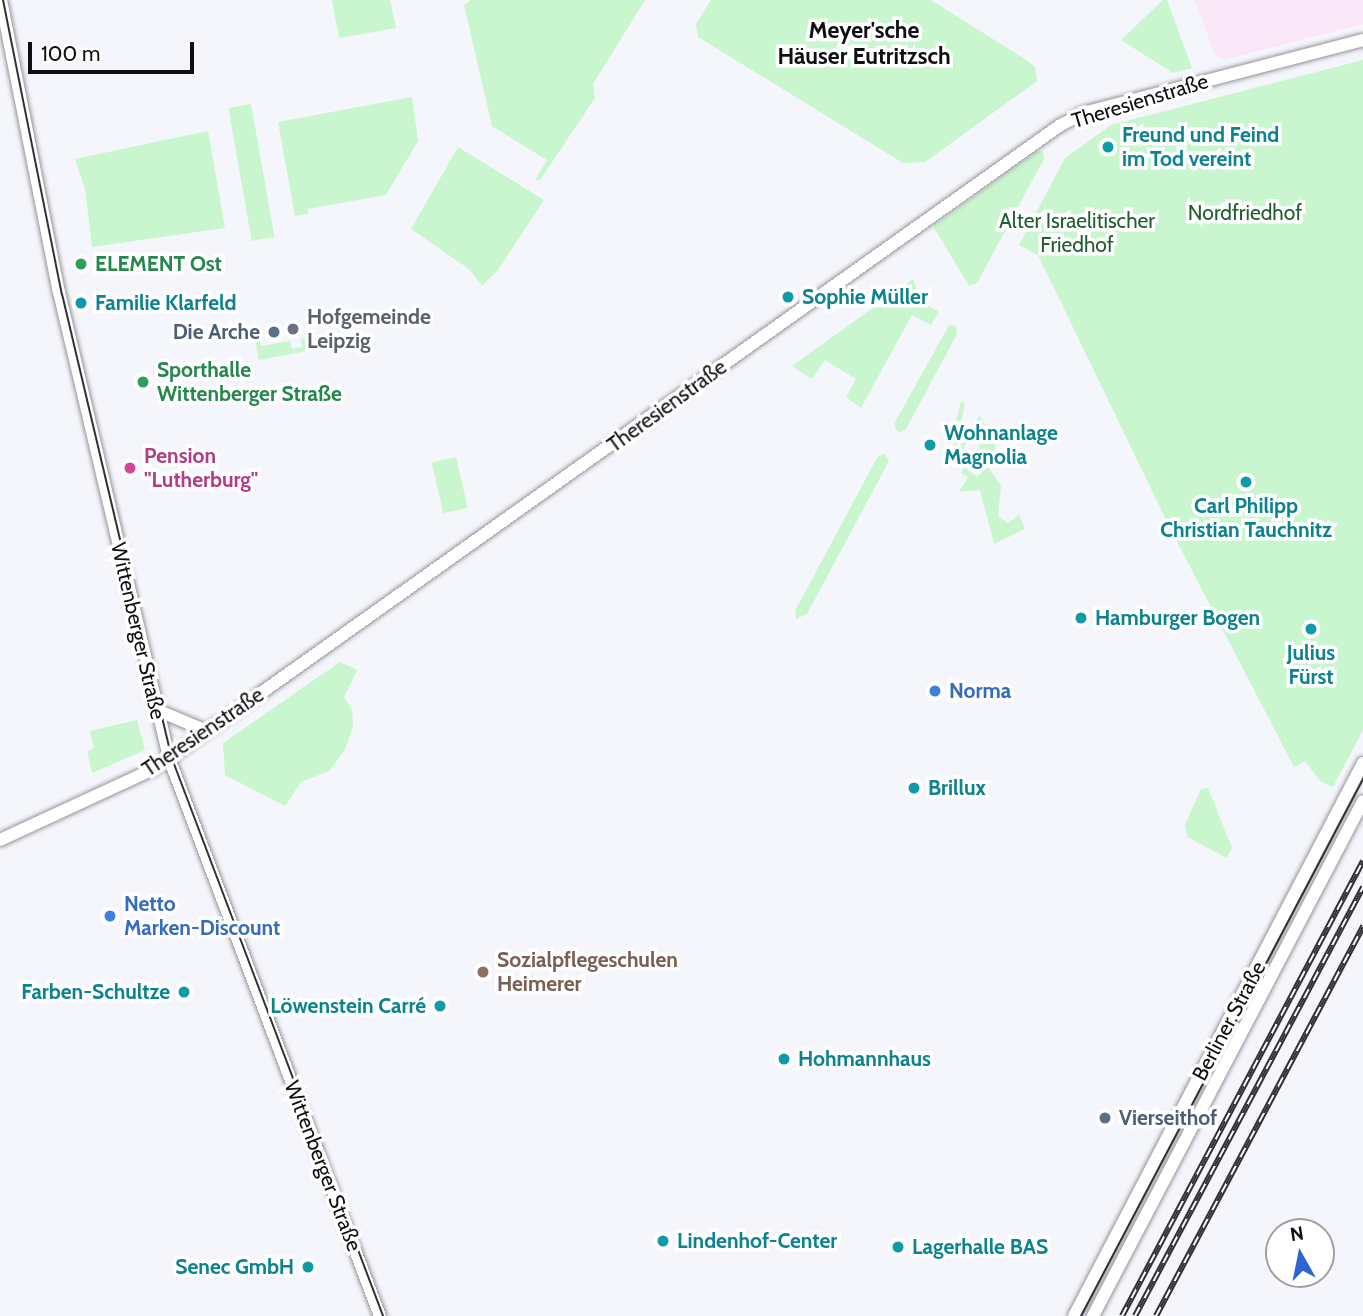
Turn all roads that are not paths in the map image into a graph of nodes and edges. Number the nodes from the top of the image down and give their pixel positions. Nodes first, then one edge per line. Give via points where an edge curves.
1 (1, 1) edge
2 (1363, 40) edge
3 (156, 710) junction
4 (207, 731) junction
5 (169, 758) junction
6 (1363, 763) edge
7 (1363, 801) edge
8 (0, 840) edge
9 (380, 1316) edge
10 (1074, 1316) edge
11 (1093, 1316) edge

1 - 3 main road, Wittenberger Straße via 60,292
2 - 4 main road, Theresienstraße via 1083,113 1059,126
3 - 4 main road
3 - 5 main road, Wittenberger Straße
4 - 5 main road, Theresienstraße
5 - 8 main road, Theresienstraße
5 - 9 main road, Wittenberger Straße
6 - 10 main road, Berliner Straße
7 - 11 main road, Berliner Straße

